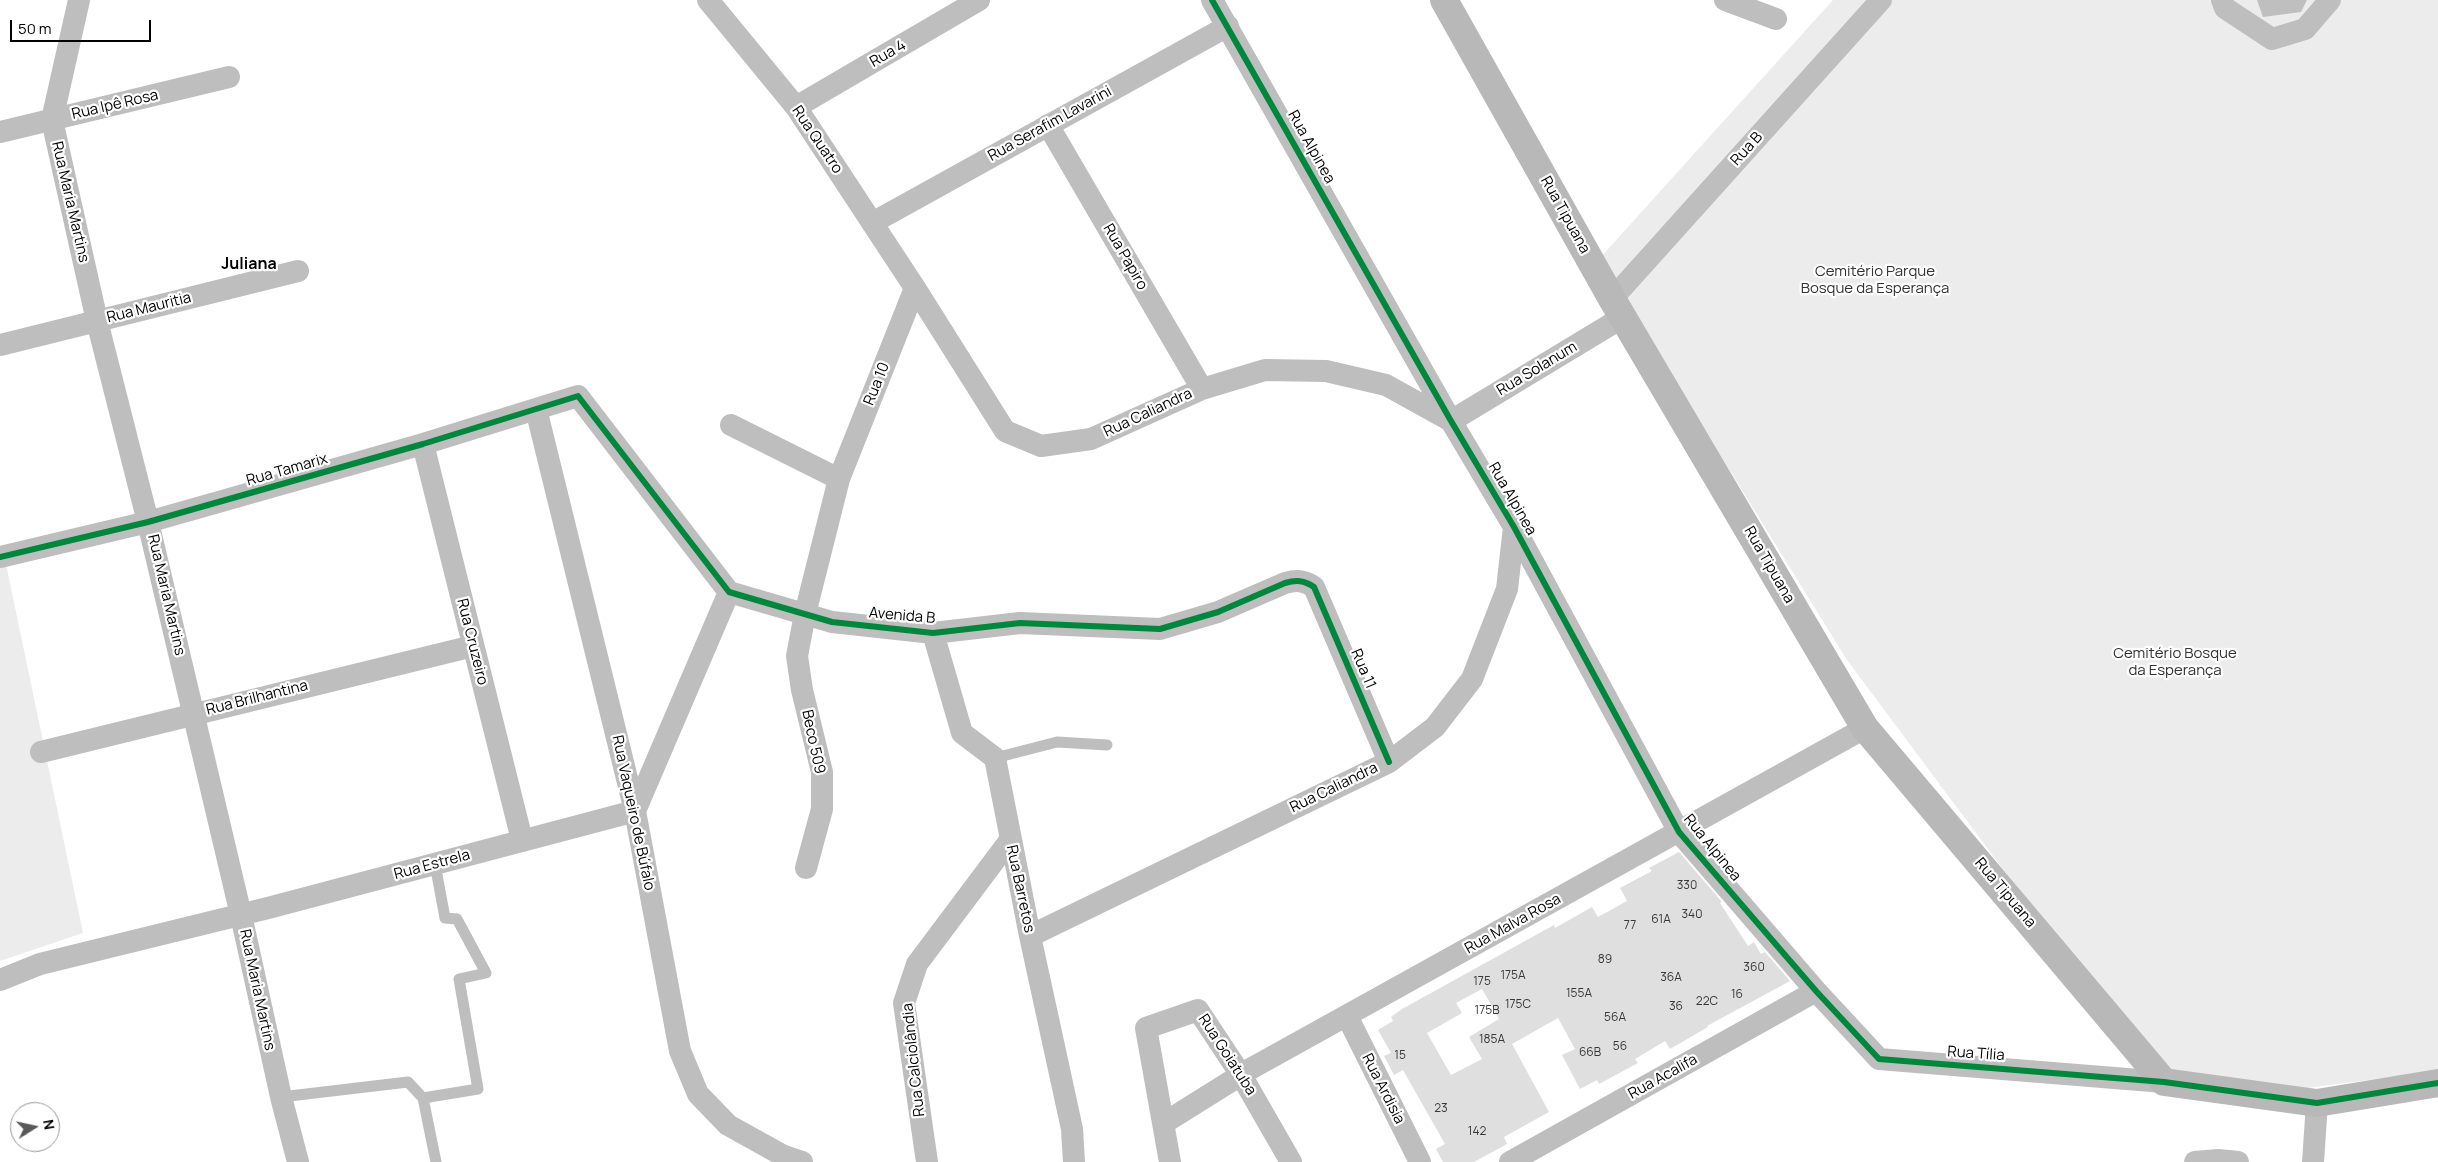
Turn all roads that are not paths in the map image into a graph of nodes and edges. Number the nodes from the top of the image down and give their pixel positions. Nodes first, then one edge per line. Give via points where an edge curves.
1 (79, 0) edge
2 (708, 0) edge
3 (979, 0) edge
4 (1212, 0) edge
5 (1444, 0) edge
6 (1725, 0) edge
7 (1881, 0) edge
8 (2222, 0) edge
9 (2330, 0) edge
10 (1776, 19) dead end
11 (1228, 26) junction
12 (229, 77) dead end
13 (796, 107) junction
14 (52, 120) junction
15 (1048, 125) junction
16 (0, 132) edge
17 (872, 222) junction
18 (298, 271) dead end
19 (915, 288) junction
20 (1618, 308) junction
21 (97, 321) junction
22 (0, 346) edge
23 (1202, 389) junction
24 (536, 409) junction
25 (1451, 421) junction
26 (731, 425) dead end
27 (423, 444) junction
28 (839, 480) junction
29 (148, 522) junction
30 (1514, 527) junction
31 (0, 557) edge
32 (1314, 587) joint
33 (729, 592) junction
34 (805, 614) junction
35 (933, 633) junction
36 (472, 646) junction
37 (194, 714) junction
38 (1865, 728) junction
39 (1107, 745) dead end
40 (41, 752) dead end
41 (995, 758) junction
42 (1389, 762) junction
43 (635, 811) junction
44 (1679, 832) junction
45 (522, 840) junction
46 (1010, 840) junction
47 (435, 864) junction
48 (806, 868) dead end
49 (241, 915) junction
50 (1030, 936) junction
51 (0, 980) edge
52 (1816, 991) junction
53 (1346, 1016) junction
54 (1241, 1074) junction
55 (2164, 1082) junction
56 (2438, 1082) edge
57 (280, 1096) junction
58 (423, 1098) junction
59 (2316, 1102) junction
60 (1164, 1123) junction
61 (1548, 1153) edge
62 (790, 1160) edge
63 (298, 1162) edge
64 (436, 1162) edge
65 (927, 1162) edge
66 (1074, 1162) edge
67 (1170, 1162) edge
68 (1291, 1162) edge
69 (1420, 1162) edge
70 (1510, 1162) edge
71 (2195, 1162) edge
72 (2238, 1162) edge
73 (2313, 1162) edge

1 - 14 street, Rua Maria Martins
2 - 13 street, Rua Quatro
3 - 13 street, Rua 4
4 - 11 street, Rua Alpinea
5 - 20 street, Rua Tipuana
6 - 10 street
7 - 20 street, Rua B
8 - 9 street via 2225,8 2272,39 2305,29
11 - 15 street, Rua Serafim Lavarini
11 - 25 street, Rua Alpinea
12 - 14 street, Rua Ipê Rosa
13 - 17 street, Rua Quatro
14 - 16 street, Rua Ipê Rosa
14 - 21 street, Rua Maria Martins
15 - 17 street, Rua Serafim Lavarini
15 - 23 street, Rua Papiro
17 - 19 street, Rua Quatro
18 - 21 street, Rua Mauritia
19 - 23 street, Rua Caliandra via 1005,431 1041,446 1091,440
19 - 28 street, Rua 10
20 - 25 street, Rua Solanum
20 - 38 street, Rua Tipuana
21 - 22 street, Rua Mauritia
21 - 29 street, Rua Maria Martins
23 - 25 street, Rua Caliandra via 1266,370 1326,371 1386,385
24 - 27 street, Rua Tamarix
24 - 33 street, Rua Tamarix via 578,396
24 - 43 street, Rua Vaqueiro de Búfalo
25 - 30 street, Rua Alpinea
26 - 28 street
27 - 29 street, Rua Tamarix
27 - 36 street, Rua Cruzeiro
28 - 34 street, Rua 10
29 - 31 street, Rua Tamarix
29 - 37 street, Rua Maria Martins
30 - 42 street, Rua Caliandra via 1507,590 1472,679 1435,727
30 - 44 street, Rua Alpinea
32 - 35 street, Avenida B via 1296,580 1285,583 1218,612 1160,630 1020,623
32 - 42 street, Rua 11
33 - 34 street, Avenida B
33 - 43 street
34 - 35 street, Avenida B via 832,622
34 - 48 street, Beco 509 via 797,656 822,772 822,810
35 - 41 street via 962,733
36 - 37 street, Rua Brilhantina
36 - 45 street, Rua Cruzeiro
37 - 40 street, Rua Brilhantina
37 - 49 street, Rua Maria Martins
38 - 44 street, Rua Malva Rosa
38 - 55 street, Rua Tipuana
39 - 41 lane via 1057,742
41 - 46 street, Rua Barretos
42 - 50 street, Rua Caliandra
43 - 45 street, Rua Estrela
43 - 62 street, Rua Vaqueiro de Búfalo via 680,1051 698,1094 728,1125
44 - 52 street, Rua Alpinea
44 - 53 street, Rua Malva Rosa
45 - 47 street, Rua Estrela
46 - 50 street, Rua Barretos
46 - 65 street, Rua Calciolândia via 918,964 904,1003
47 - 49 street, Rua Estrela
47 - 58 lane via 445,918 457,919 486,973 459,979 478,1089
49 - 51 street, Rua Estrela via 40,964
49 - 57 street, Rua Maria Martins
50 - 66 street, Rua Barretos via 1072,1129
52 - 55 street, Rua Tília via 1879,1059
52 - 61 street, Rua Acalifa
53 - 54 street, Rua Malva Rosa
53 - 69 street, Rua Ardisia
54 - 60 street, Rua Malva Rosa
54 - 60 street, Rua Goiatuba via 1198,1010 1146,1028
54 - 68 street, Rua Goiatuba
55 - 59 street
56 - 59 street
57 - 58 lane via 408,1082
57 - 63 street, Rua Maria Martins
58 - 64 lane
59 - 73 street
60 - 67 street, Rua Goiatuba
61 - 70 street, Rua Acalifa
71 - 72 street

